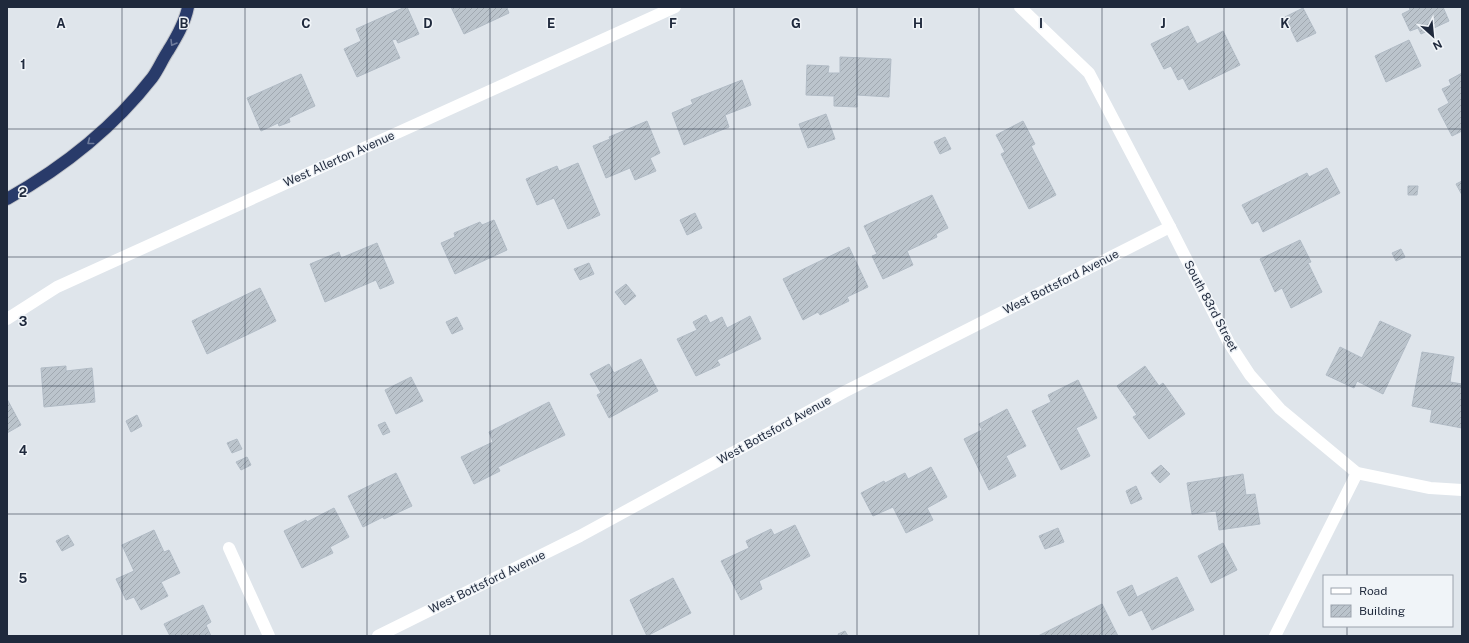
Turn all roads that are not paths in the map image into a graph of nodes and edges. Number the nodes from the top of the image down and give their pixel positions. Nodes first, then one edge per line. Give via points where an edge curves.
1 (188, 7) edge
2 (675, 7) edge
3 (1020, 7) edge
4 (7, 199) edge
5 (1170, 226) junction
6 (7, 319) edge
7 (1357, 473) junction
8 (1462, 490) edge
9 (229, 548) dead end
10 (269, 636) edge
11 (378, 636) edge
12 (1275, 636) edge

1 -> 4 highway via 177,35 152,76 125,109 95,138 61,164
2 - 6 street, West Allerton Avenue via 57,288
3 - 5 street, South 83rd Street via 1089,73
5 - 7 street, South 83rd Street via 1229,343 1250,375 1280,409
5 - 11 street, West Bottsford Avenue via 844,392 580,536
7 - 8 street via 1430,488
7 - 12 street
9 - 10 street

